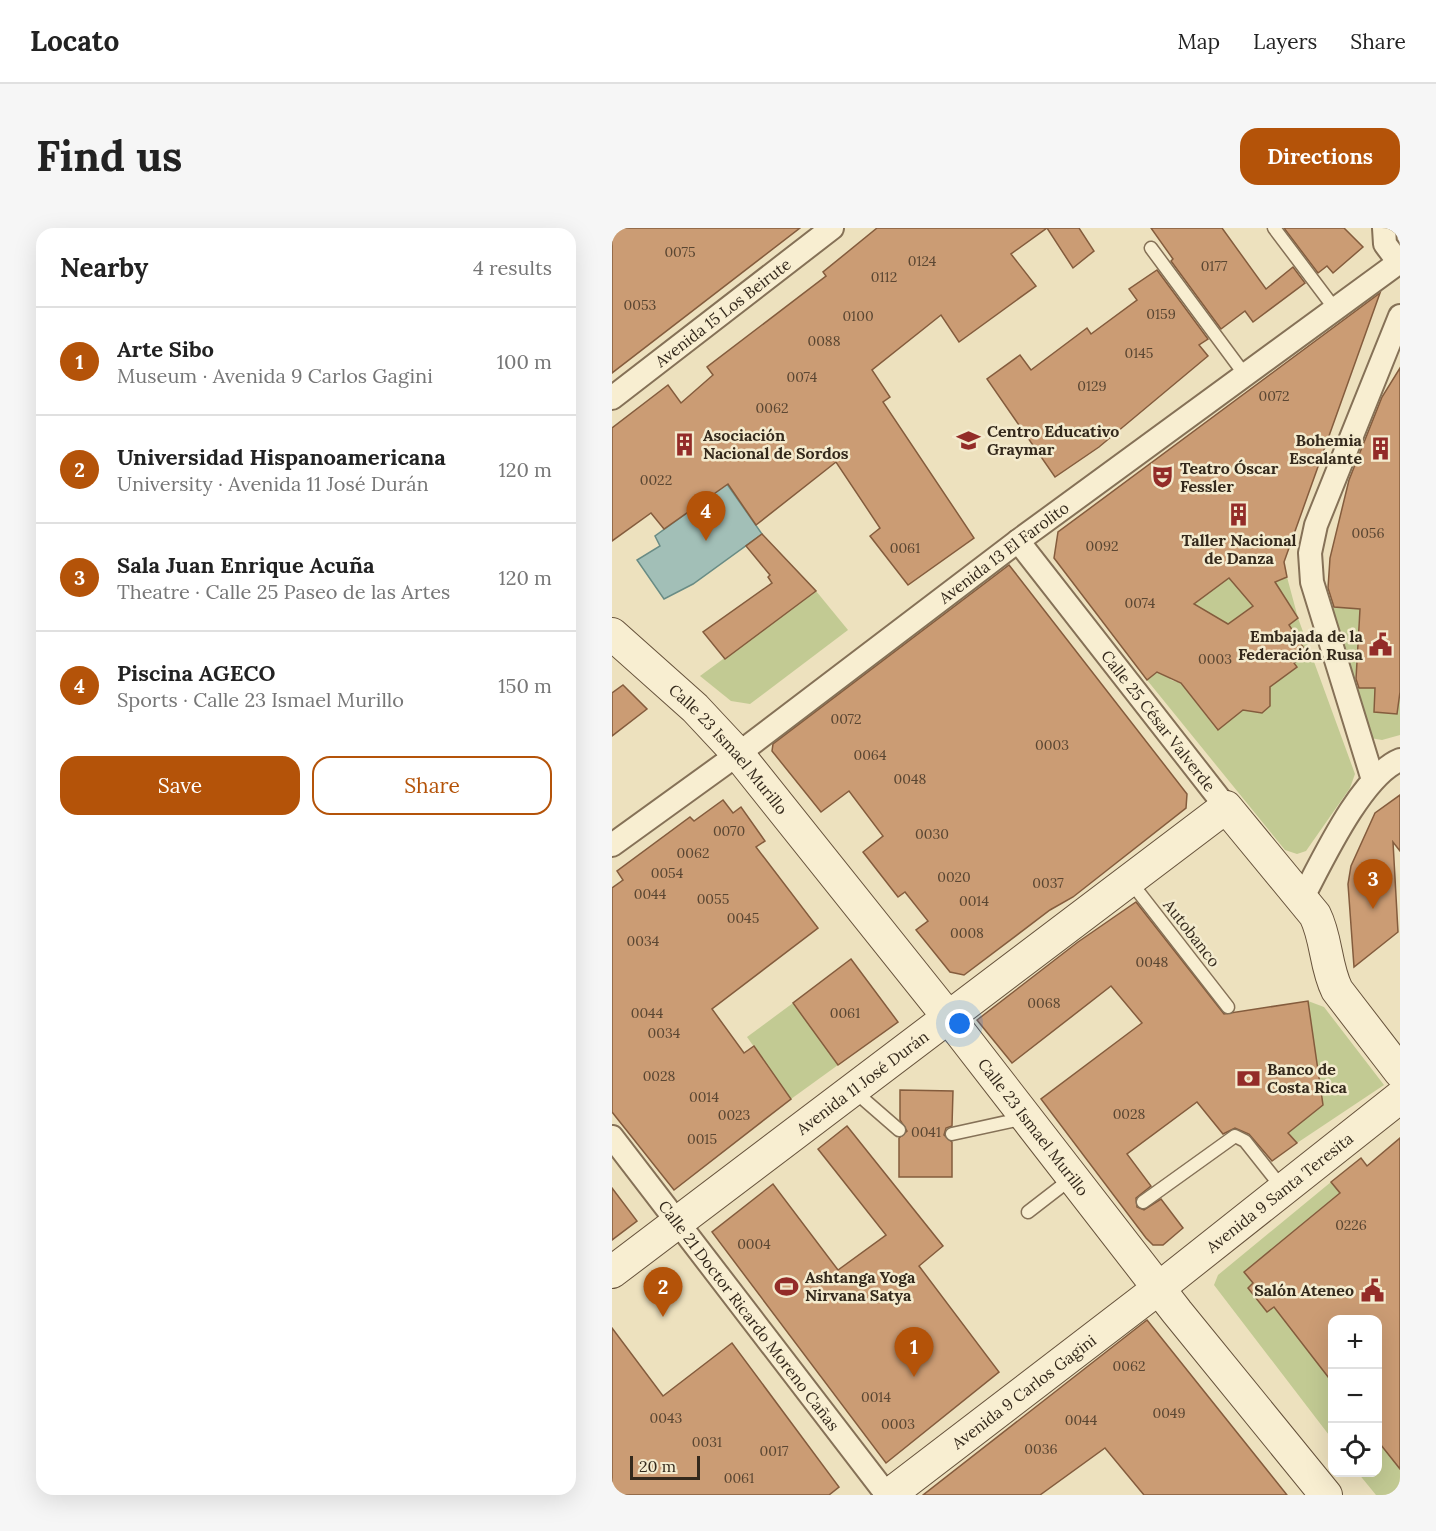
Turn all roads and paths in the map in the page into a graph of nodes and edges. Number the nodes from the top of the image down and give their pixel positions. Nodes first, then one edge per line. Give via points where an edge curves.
1 (832, 228) edge
2 (1274, 228) edge
3 (1384, 228) edge
4 (1151, 248) dead end
5 (1399, 263) edge
6 (1335, 309) junction
7 (1400, 315) edge
8 (1245, 375) junction
9 (612, 398) edge
10 (1018, 541) junction
11 (612, 634) edge
12 (738, 754) junction
13 (1400, 760) edge
14 (1373, 780) junction
15 (1226, 807) junction
16 (612, 846) edge
17 (1130, 881) junction
18 (1303, 897) junction
19 (1228, 1006) dead end
20 (949, 1018) junction
21 (1400, 1072) edge
22 (853, 1090) junction
23 (1400, 1097) edge
24 (1027, 1118) junction
25 (899, 1130) dead end
26 (952, 1134) dead end
27 (612, 1137) edge
28 (1073, 1177) junction
29 (1283, 1189) junction
30 (1143, 1202) dead end
31 (1028, 1212) dead end
32 (677, 1221) junction
33 (612, 1272) edge
34 (1158, 1287) junction
35 (888, 1495) edge
36 (1326, 1495) edge

1 - 9 street, Avenida 15 Los Beirute
2 - 6 lane
3 - 5 street via 1385,244
4 - 8 lane
5 - 6 street, Avenida 13 El Farolito
6 - 8 street, Avenida 13 El Farolito
7 - 14 street via 1316,525 1310,553 1312,582
8 - 10 street, Avenida 13 El Farolito
10 - 12 street, Avenida 13 El Farolito
10 - 15 street, Calle 25 César Valverde
11 - 12 street, Calle 23 Ismael Murillo via 695,708
12 - 16 street, Avenida 13 El Farolito
12 - 20 street, Calle 23 Ismael Murillo
13 - 14 street
14 - 18 street
15 - 17 street, Avenida 11 José Durán
15 - 18 street, Calle 25 César Valverde
17 - 19 lane, Autobanco
17 - 20 street, Avenida 11 José Durán
18 - 21 street, Calle 25 César Valverde via 1322,927 1330,977 1337,990
20 - 22 street, Avenida 11 José Durán
20 - 24 street, Calle 23 Ismael Murillo
22 - 25 lane
22 - 32 street, Avenida 11 José Durán
23 - 29 street, Avenida 9 Santa Teresita
24 - 26 lane
24 - 28 street, Calle 23 Ismael Murillo
27 - 32 street, Calle 21 Doctor Ricardo Moreno Cañas
28 - 31 lane
28 - 34 street, Calle 23 Ismael Murillo
29 - 30 lane via 1245,1141 1234,1136
29 - 34 street, Avenida 9 Santa Teresita
32 - 33 street, Avenida 11 José Durán
32 - 35 street, Calle 21 Doctor Ricardo Moreno Cañas
34 - 35 street, Avenida 9 Carlos Gagini
34 - 36 street, Calle 23 Ismael Murillo

